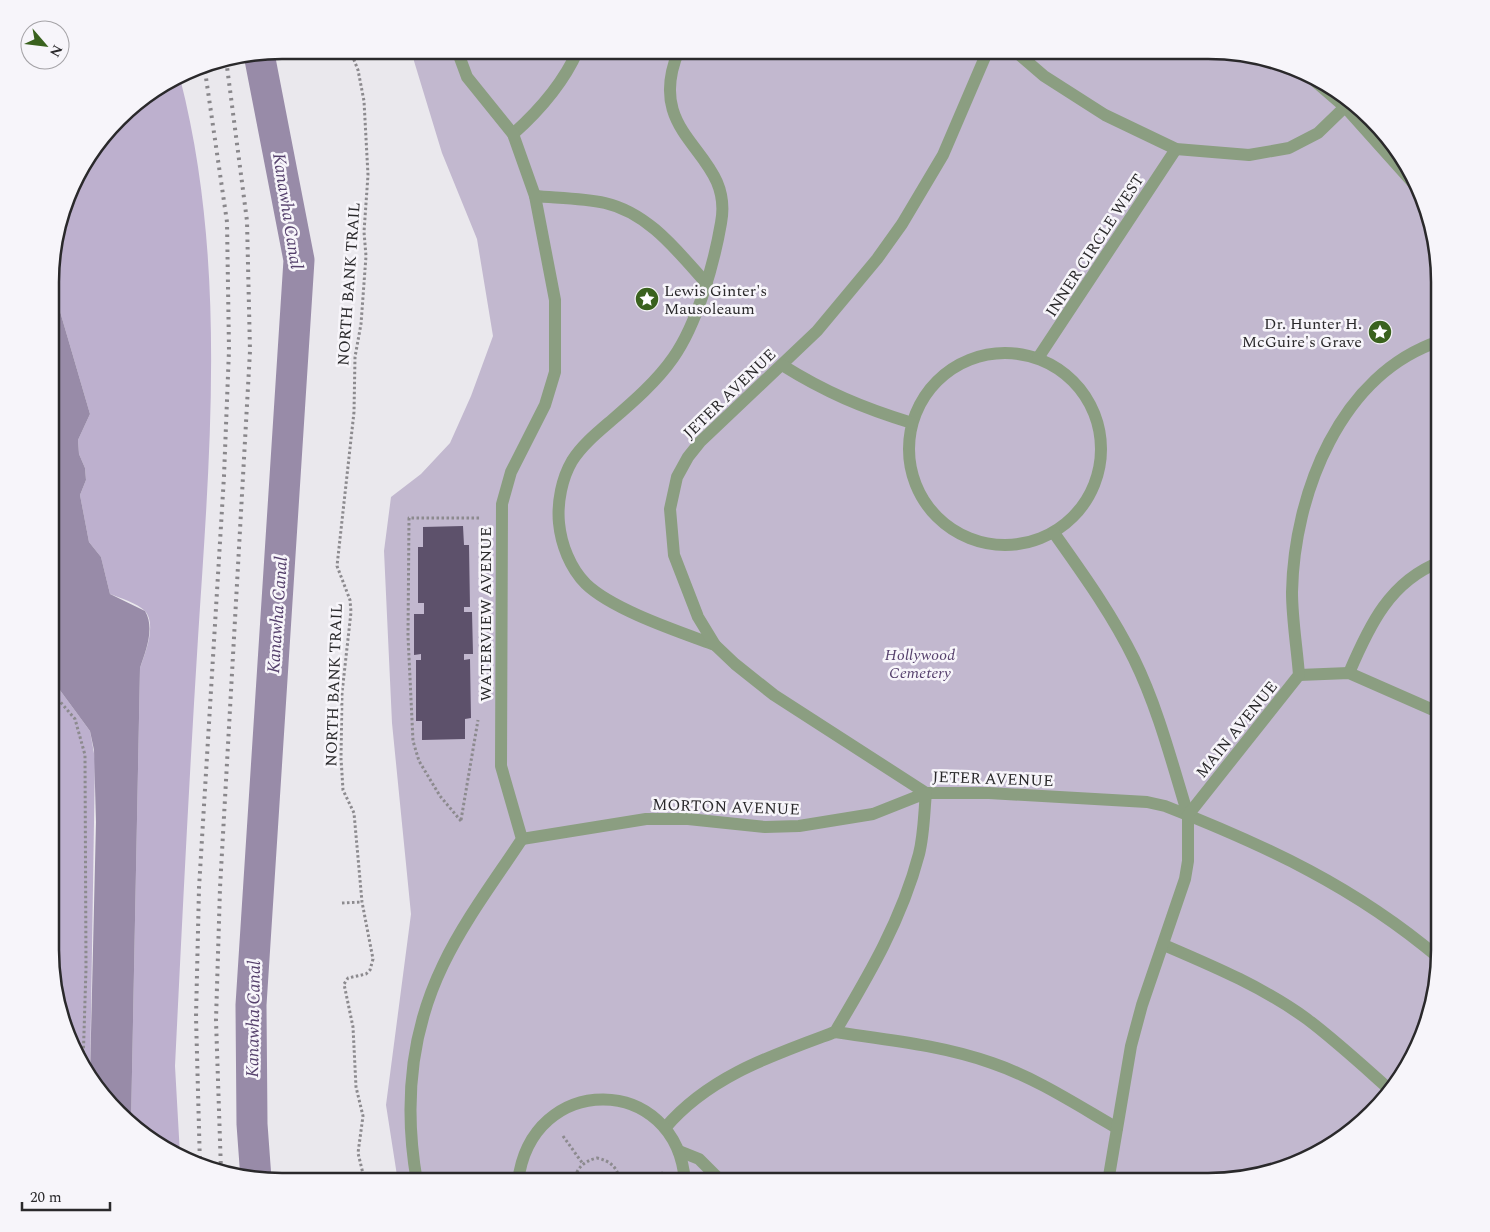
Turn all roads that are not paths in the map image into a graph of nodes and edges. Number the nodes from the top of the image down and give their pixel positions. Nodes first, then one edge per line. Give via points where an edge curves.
1 (460, 59) edge
2 (573, 59) edge
3 (676, 59) edge
4 (984, 59) edge
5 (1024, 59) edge
6 (1346, 106) edge
7 (1354, 113) edge
8 (513, 134) junction
9 (1176, 149) junction
10 (1398, 164) edge
11 (535, 196) junction
12 (707, 284) junction
13 (1431, 345) edge
14 (1038, 358) junction
15 (782, 365) junction
16 (912, 423) junction
17 (1054, 533) junction
18 (1431, 566) edge
19 (716, 645) junction
20 (1349, 672) junction
21 (1300, 675) junction
22 (1431, 709) edge
23 (926, 793) junction
24 (1188, 815) junction
25 (522, 839) junction
26 (1164, 945) junction
27 (1431, 951) edge
28 (835, 1032) junction
29 (1385, 1086) edge
30 (665, 1128) junction
31 (1117, 1128) junction
32 (679, 1151) junction
33 (416, 1173) edge
34 (519, 1173) edge
35 (684, 1173) edge
36 (713, 1173) edge
37 (1110, 1173) edge

1 - 8 lane, WATERVIEW AVENUE via 467,77
2 - 8 lane via 554,92 537,113
3 - 12 lane via 670,81 672,109 683,133 716,179 722,206
4 - 15 lane, JETER AVENUE via 948,145 902,224 839,306
5 - 9 lane via 1044,76 1105,115
6 - 9 lane via 1318,133 1289,148 1249,154
7 - 10 lane
8 - 11 lane, WATERVIEW AVENUE
9 - 14 lane, INNER CIRCLE WEST
11 - 12 lane via 605,203 626,211 665,238
11 - 25 lane, WATERVIEW AVENUE via 555,300 555,372 545,405 512,472 502,504 501,766
12 - 19 lane via 680,346 668,364 624,410 589,440 572,461 562,486 558,513 562,542 575,570 586,584 611,601
13 - 21 lane, MAIN AVENUE via 1402,358 1366,389 1337,429 1313,476 1301,523 1293,580
14 - 16 lane via 996,353 981,355 955,366 932,385
14 - 17 lane via 1063,372 1083,392 1096,418 1101,445 1098,473 1087,500
15 - 16 lane via 830,393
15 - 19 lane, JETER AVENUE via 700,442 688,457 673,487 670,509 674,555 698,617
16 - 17 lane via 908,450 912,477 924,502 942,523 965,538 992,545 1019,545
17 - 24 lane via 1095,591 1134,660 1154,706
18 - 20 lane via 1412,576 1386,602 1365,636
19 - 23 lane, JETER AVENUE via 774,695
20 - 21 lane
20 - 22 lane
21 - 24 lane, MAIN AVENUE
23 - 24 lane, JETER AVENUE via 989,793 1147,802
23 - 25 lane, MORTON AVENUE via 874,814 808,825 765,827 702,820 646,819
23 - 28 lane via 919,853 902,907 880,954
24 - 26 lane via 1186,871
24 - 27 lane, JETER AVENUE via 1271,850 1334,883 1373,907
25 - 33 lane via 454,944 421,1019 411,1072
26 - 29 lane via 1217,968 1288,1007
26 - 31 lane via 1131,1046
28 - 30 lane via 767,1057 723,1080 691,1101
28 - 31 lane via 930,1046 994,1063 1042,1085
30 - 32 lane
30 - 34 lane via 632,1104 611,1099 570,1105 538,1129 527,1145
31 - 37 lane
32 - 35 lane
32 - 36 lane via 699,1159

